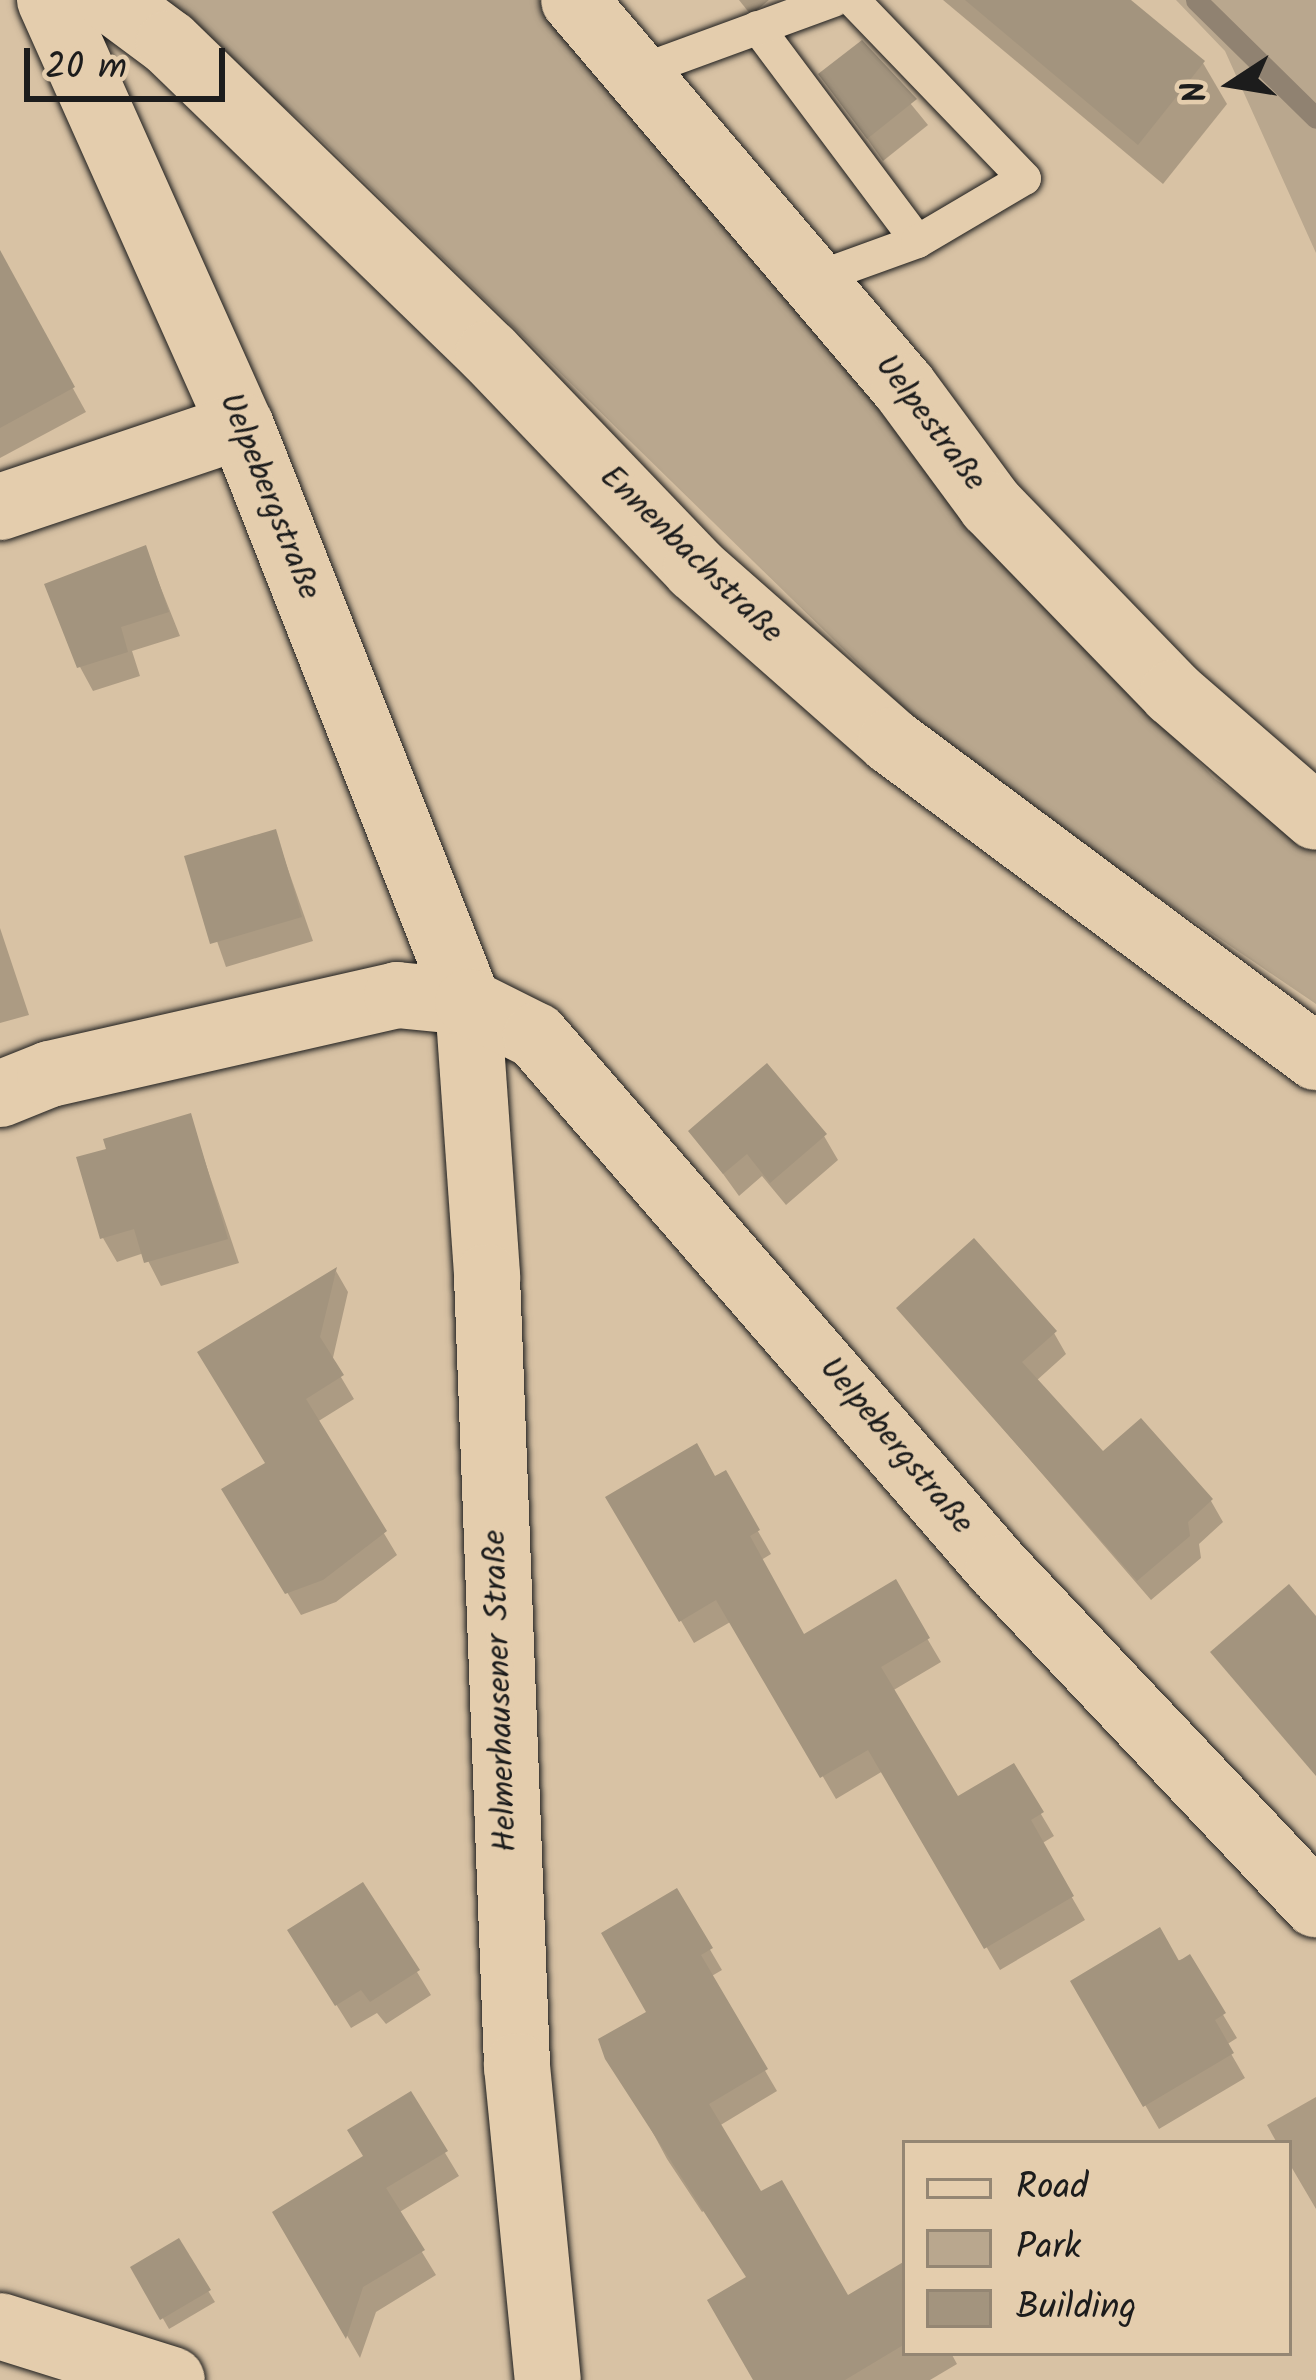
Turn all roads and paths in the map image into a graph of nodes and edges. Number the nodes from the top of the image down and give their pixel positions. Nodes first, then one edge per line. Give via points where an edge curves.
1 (50, 0) edge
2 (111, 0) edge
3 (574, 0) edge
4 (833, 0) edge
5 (853, 0) edge
6 (757, 27) junction
7 (633, 73) junction
8 (917, 241) junction
9 (812, 279) junction
10 (241, 426) junction
11 (0, 507) edge
12 (1316, 818) edge
13 (468, 1002) junction
14 (1316, 1058) edge
15 (0, 1094) edge
16 (1316, 1904) edge
17 (0, 2326) edge
18 (172, 2380) edge
19 (548, 2380) edge

1 - 10 street, Uelpebergstraße
2 - 14 street, Ennenbachstraße via 169,43 489,353 696,569 891,741
3 - 7 street, Uelpestraße
4 - 6 lane
5 - 8 lane via 1024,178
6 - 7 lane
6 - 8 lane
7 - 9 street, Uelpestraße
8 - 9 lane
9 - 12 street, Uelpestraße via 991,505 1173,693
10 - 11 street
10 - 13 street, Uelpebergstraße
13 - 15 street, Uelpebergstraße via 397,994 50,1074
13 - 16 street, Uelpebergstraße via 536,1036 998,1568
13 - 19 street, Helmerhausener Straße via 487,1277 517,2066
17 - 18 street

